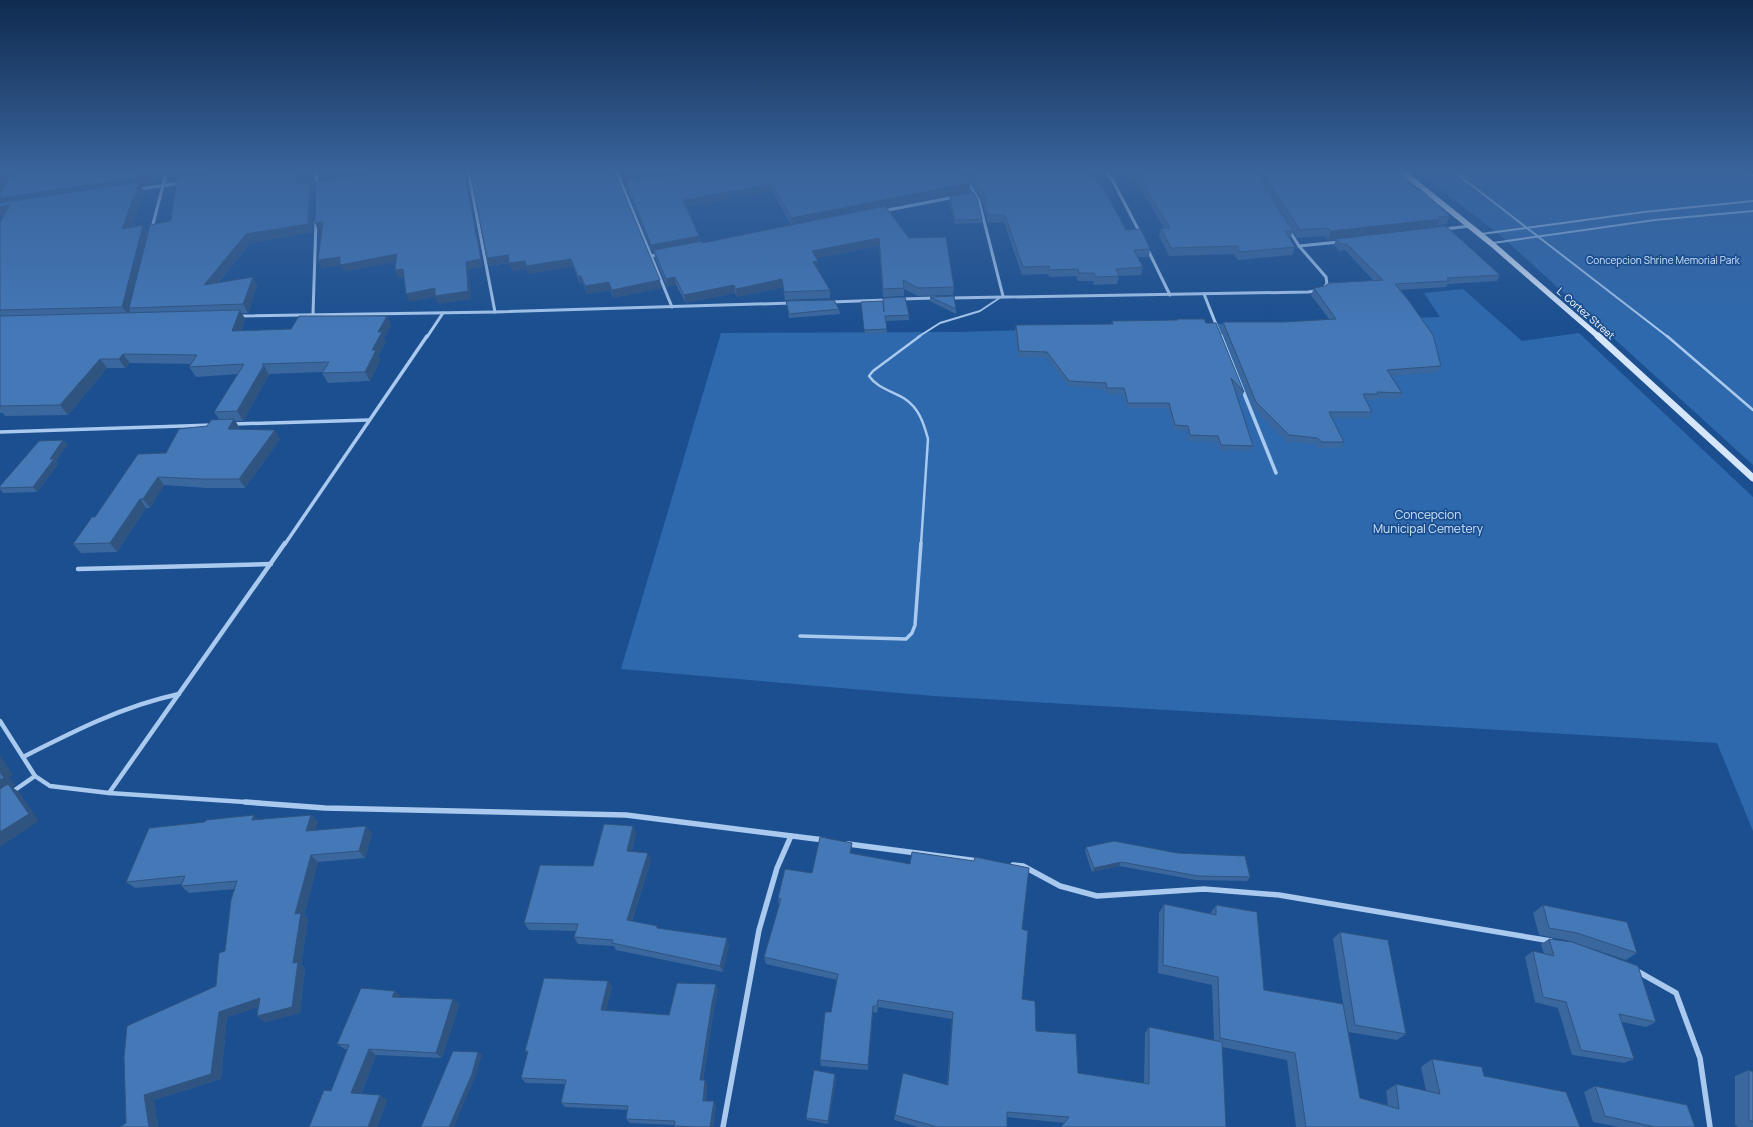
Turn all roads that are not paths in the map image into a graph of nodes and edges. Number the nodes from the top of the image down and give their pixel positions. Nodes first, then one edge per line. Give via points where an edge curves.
1 (154, 223) edge
2 (316, 223) edge
3 (478, 223) edge
4 (637, 223) edge
5 (984, 223) edge
6 (1135, 223) edge
7 (1466, 223) edge
8 (1523, 223) edge
9 (1569, 223) edge
10 (1638, 223) edge
11 (1470, 226) junction
12 (1287, 227) edge
13 (1530, 228) junction
14 (152, 230) edge
15 (1439, 230) edge
16 (1480, 234) junction
17 (1541, 237) junction
18 (1143, 239) edge
19 (1346, 241) edge
20 (1492, 244) junction
21 (1146, 246) edge
22 (1299, 246) junction
23 (666, 253) edge
24 (651, 256) junction
25 (1204, 294) junction
26 (1170, 295) junction
27 (1003, 296) junction
28 (940, 298) edge
29 (948, 298) edge
30 (829, 302) edge
31 (798, 303) edge
32 (672, 306) junction
33 (495, 312) junction
34 (443, 313) junction
35 (313, 314) junction
36 (234, 316) edge
37 (1753, 410) edge
38 (369, 420) junction
39 (228, 424) edge
40 (220, 425) edge
41 (0, 432) edge
42 (1276, 473) dead end
43 (1753, 478) edge
44 (270, 564) junction
45 (78, 569) dead end
46 (800, 636) dead end
47 (179, 694) junction
48 (0, 721) edge
49 (23, 757) junction
50 (35, 776) junction
51 (109, 793) junction
52 (6, 796) edge
53 (791, 836) junction
54 (829, 841) edge
55 (845, 843) edge
56 (984, 861) edge
57 (1008, 864) edge
58 (1557, 942) edge
59 (1633, 969) edge
60 (723, 1127) edge
61 (1710, 1127) edge

1 - 14 street
2 - 35 street
3 - 33 street
4 - 24 street
5 - 27 street
6 - 18 street
7 - 11 main road, L. Cortez Street
8 - 13 lane
9 - 13 lane
10 - 17 lane
11 - 15 street
11 - 16 main road, L. Cortez Street
12 - 22 street
13 - 16 lane
13 - 17 lane
16 - 20 main road, L. Cortez Street
17 - 20 lane
17 - 37 lane via 1655,325
19 - 22 street
20 - 43 main road, L. Cortez Street via 1598,336
21 - 26 street
22 - 25 street via 1326,277 1327,284 1322,290
23 - 24 street
24 - 32 street
25 - 26 street
25 - 42 street
26 - 27 street
27 - 29 street
27 - 46 lane via 980,311 926,330 869,376 873,383 906,400 917,411 924,423 928,439 922,542 915,625 912,633 906,639
28 - 30 street
31 - 32 street
32 - 33 street
33 - 34 street
34 - 35 street
34 - 38 street
35 - 36 street
38 - 39 street
38 - 44 street
40 - 41 street
44 - 45 street
44 - 47 street
47 - 49 street via 157,698 110,716
47 - 51 street
48 - 49 street
49 - 50 street
50 - 51 street via 50,786
50 - 52 street
51 - 53 street via 325,808 626,815
53 - 54 street
53 - 60 street via 777,868 759,930
55 - 56 street
57 - 58 street via 1023,866 1060,886 1097,896 1204,889 1279,895
59 - 61 street via 1676,993 1700,1058

